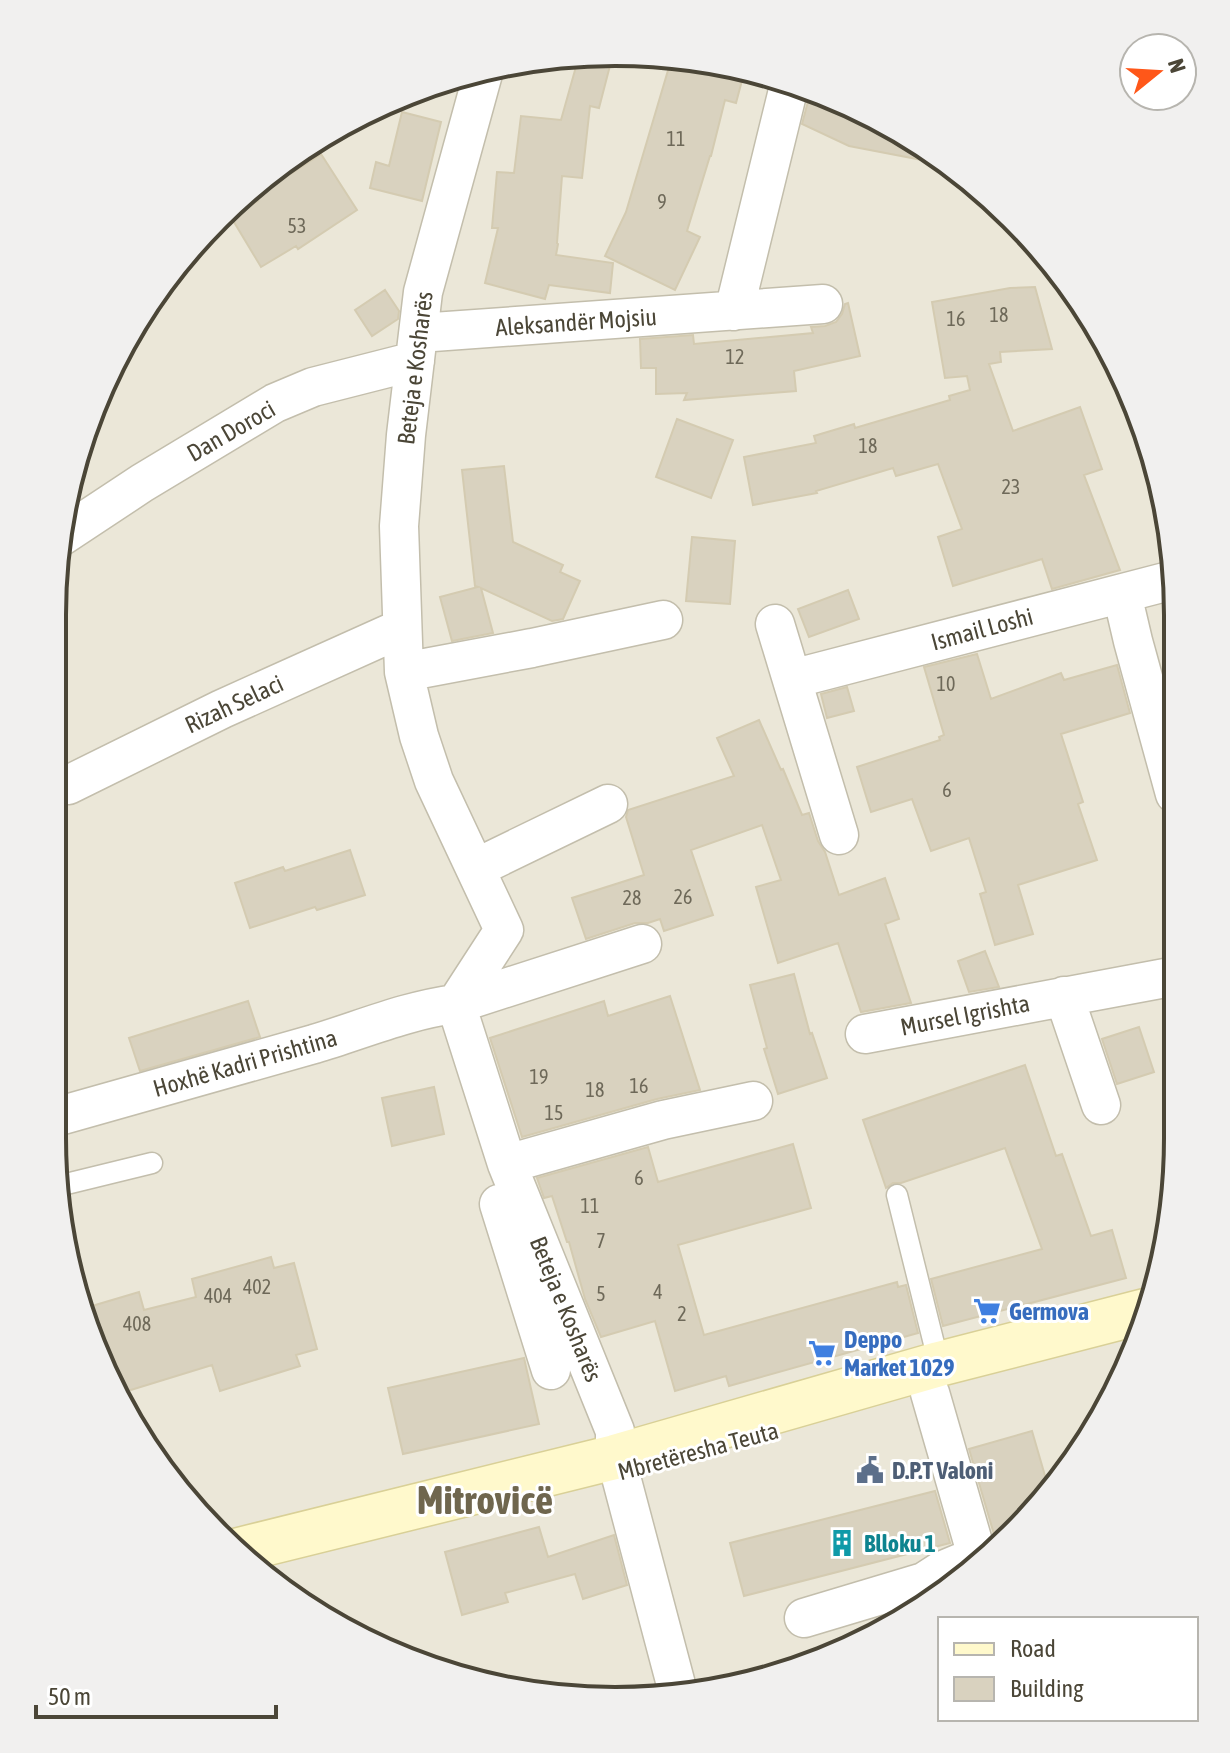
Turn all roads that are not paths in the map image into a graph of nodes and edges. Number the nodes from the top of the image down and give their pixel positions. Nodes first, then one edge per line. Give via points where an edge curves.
1 (480, 83) edge
2 (787, 94) edge
3 (823, 304) dead end
4 (734, 311) junction
5 (417, 347) junction
6 (74, 528) edge
7 (1163, 583) edge
8 (1122, 594) junction
9 (663, 620) dead end
10 (775, 624) dead end
11 (402, 628) junction
12 (404, 672) junction
13 (792, 679) junction
14 (1164, 754) edge
15 (68, 785) dead end
16 (608, 804) dead end
17 (839, 835) dead end
18 (476, 868) junction
19 (642, 944) dead end
20 (1164, 978) edge
21 (1064, 996) junction
22 (447, 1005) junction
23 (865, 1034) dead end
24 (753, 1101) dead end
25 (1101, 1105) dead end
26 (66, 1114) edge
27 (152, 1163) dead end
28 (507, 1164) junction
29 (68, 1184) edge
30 (897, 1195) dead end
31 (1135, 1315) edge
32 (1125, 1341) edge
33 (551, 1370) dead end
34 (935, 1378) junction
35 (618, 1465) junction
36 (250, 1548) edge
37 (976, 1552) edge
38 (965, 1561) edge
39 (273, 1567) edge
40 (804, 1618) dead end
41 (676, 1683) edge

1 - 5 street, Beteja e Kosharës via 423,292
2 - 4 street
3 - 4 street, Aleksandër Mojsiu
4 - 5 street, Aleksandër Mojsiu
5 - 6 street, Dan Doroci via 275,403
5 - 11 street, Beteja e Kosharës via 399,526
7 - 8 street, Ismail Loshi
8 - 13 street, Ismail Loshi
8 - 14 street
9 - 12 street
10 - 13 street
11 - 12 street, Beteja e Kosharës
11 - 15 street, Rizah Selaci
12 - 18 street, Beteja e Kosharës via 434,781
13 - 17 street
16 - 18 street
18 - 22 street, Beteja e Kosharës via 504,930
19 - 22 street
20 - 21 street, Mursel Igrishta
21 - 23 street, Mursel Igrishta
21 - 25 street, Mursel Igrishta
22 - 26 street, Hoxhë Kadri Prishtina
22 - 28 street, Beteja e Kosharës
22 - 33 street
24 - 28 street
27 - 29 lane
28 - 35 street, Beteja e Kosharës via 615,1431
30 - 34 lane
31 - 34 main road, Mbretëresha Teuta
32 - 34 main road, Mbretëresha Teuta
34 - 35 main road, Mbretëresha Teuta via 782,1428
34 - 37 street
35 - 36 main road, Mbretëresha Teuta
35 - 39 main road, Mbretëresha Teuta
35 - 41 street, Beteja e Kosharës
38 - 40 street via 924,1582

